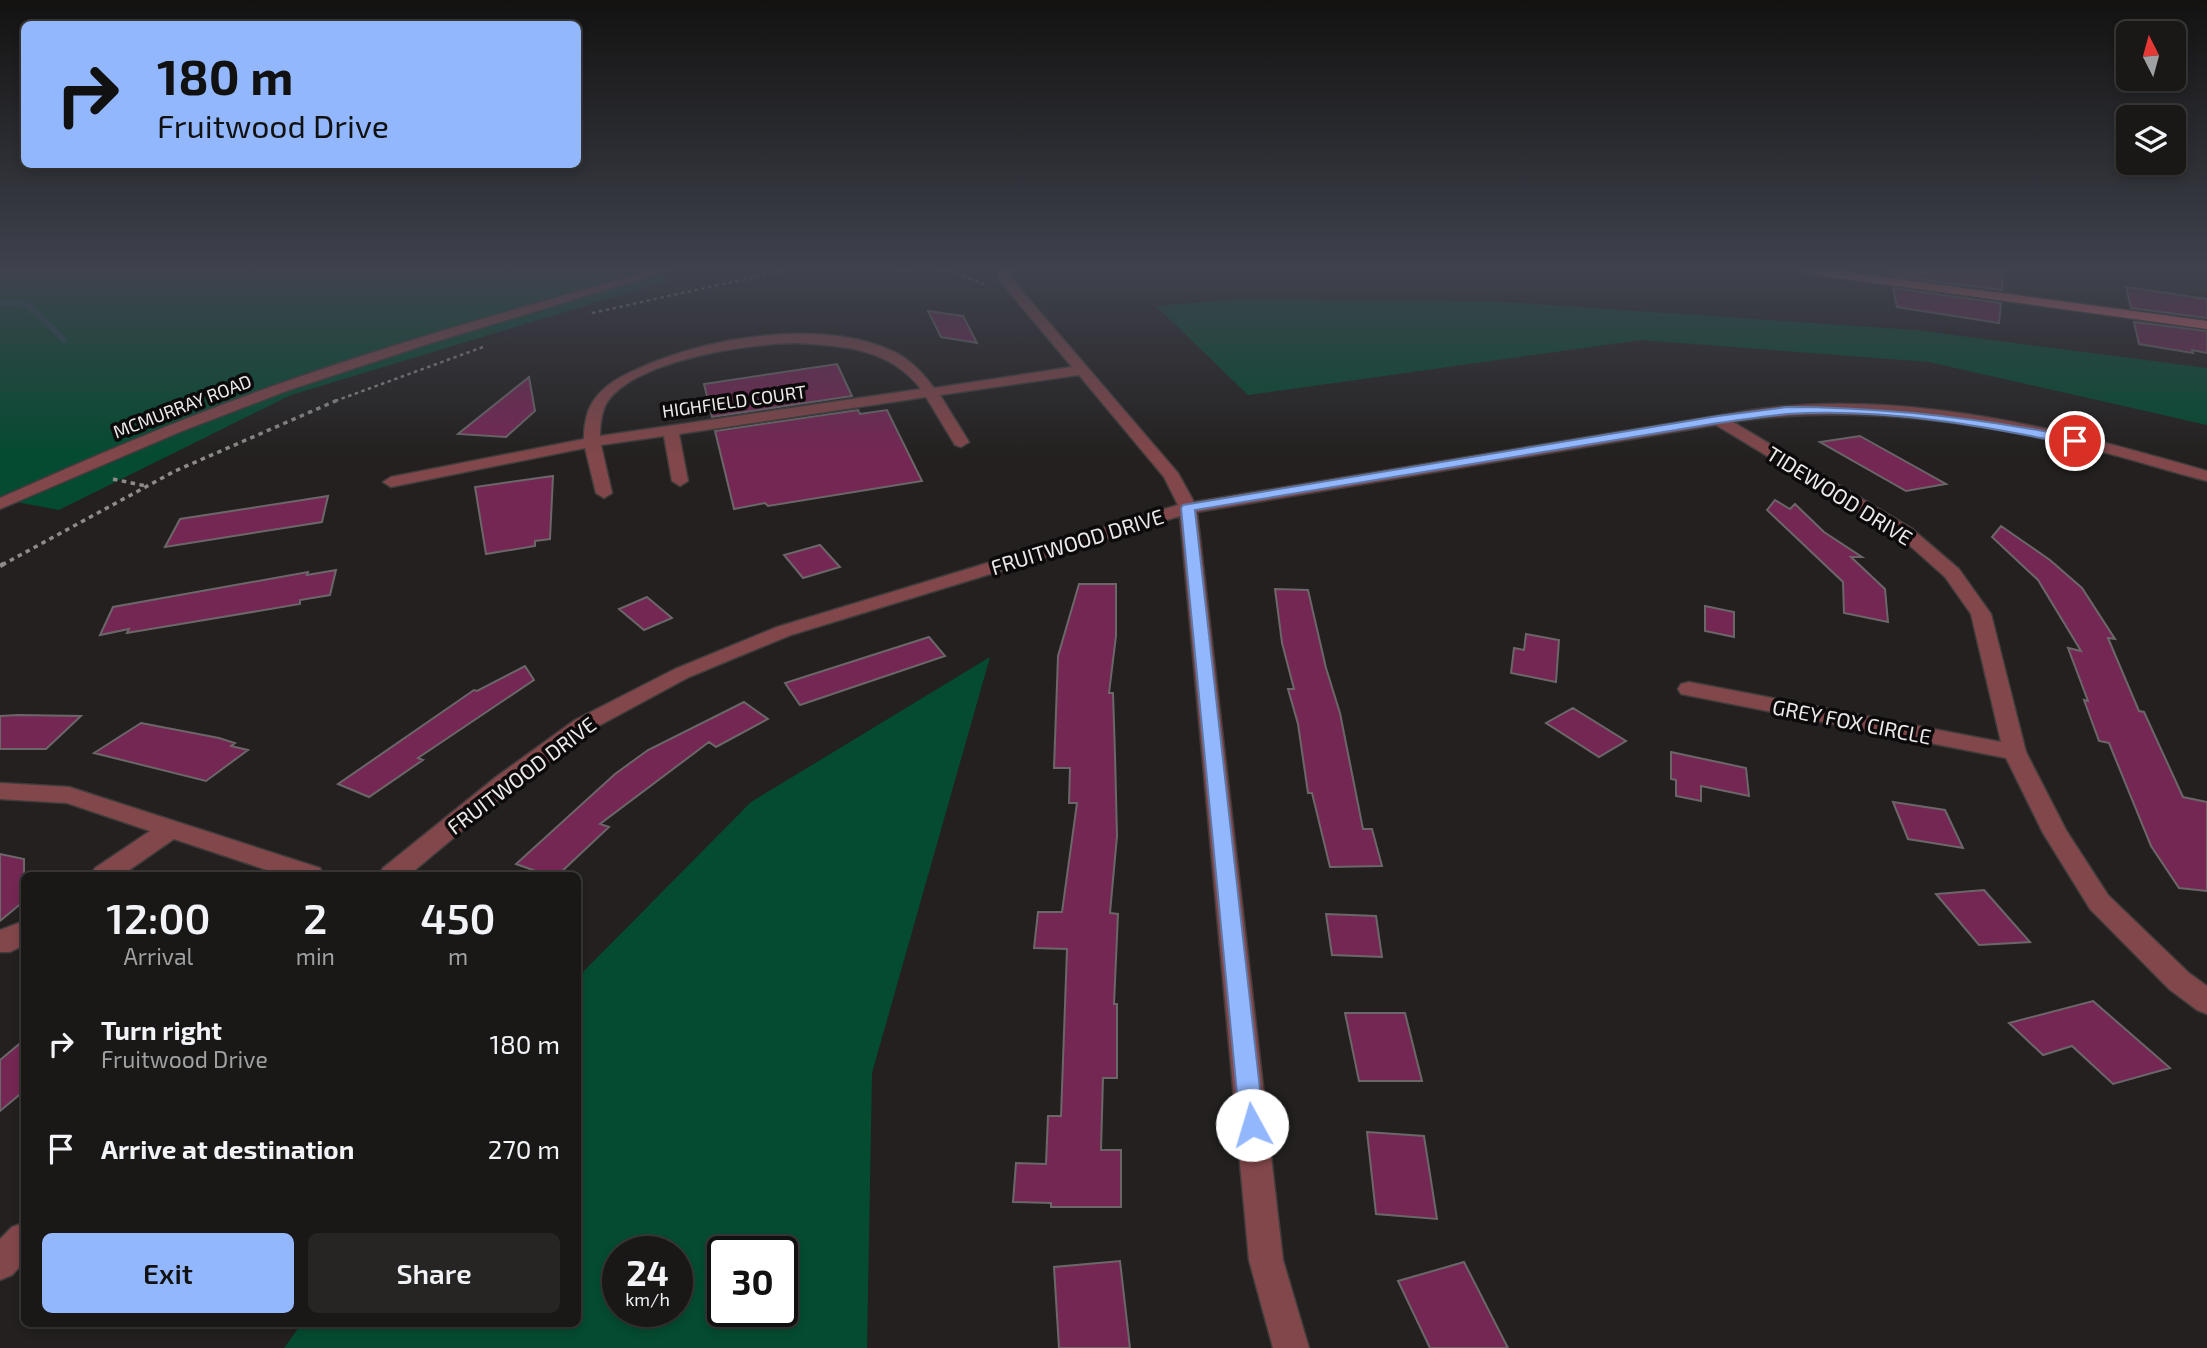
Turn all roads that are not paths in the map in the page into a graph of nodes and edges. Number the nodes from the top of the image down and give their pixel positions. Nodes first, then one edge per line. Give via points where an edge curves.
1 (452, 333) edge
2 (1053, 333) edge
3 (1084, 370) junction
4 (930, 392) junction
5 (1718, 419) junction
6 (671, 430) junction
7 (591, 442) junction
8 (961, 442) dead end
9 (2207, 477) edge
10 (680, 481) dead end
11 (391, 482) dead end
12 (604, 493) dead end
13 (0, 504) edge
14 (1188, 508) junction
15 (1689, 689) dead end
16 (2015, 752) junction
17 (0, 791) edge
18 (170, 829) junction
19 (108, 872) edge
20 (303, 872) edge
21 (396, 872) edge
22 (21, 933) edge
23 (0, 941) edge
24 (2207, 1002) edge
25 (21, 1242) edge
26 (0, 1264) edge
27 (1291, 1348) edge

1 - 13 street, MCMURRAY ROAD via 283,387
2 - 3 street
3 - 4 street, HIGHFIELD COURT
3 - 14 street via 1172,476
4 - 6 street, HIGHFIELD COURT
4 - 7 street via 891,355 868,347 791,338 748,340 665,361 610,390 596,409
4 - 8 street
5 - 9 street, FRUITWOOD DRIVE via 1787,411 1920,415 2075,441
5 - 14 street, FRUITWOOD DRIVE
5 - 16 street, TIDEWOOD DRIVE via 1905,532 1952,573 1981,614
6 - 7 street, HIGHFIELD COURT
6 - 10 street
7 - 11 street, HIGHFIELD COURT
7 - 12 street
14 - 21 street, FRUITWOOD DRIVE via 784,631 682,673 583,725
14 - 27 street via 1266,1260
15 - 16 street, GREY FOX CIRCLE
16 - 24 street, TIDEWOOD DRIVE via 2055,833 2099,902 2179,981
17 - 18 street via 69,795
18 - 19 street
18 - 20 street
22 - 23 street via 10,941
25 - 26 street

